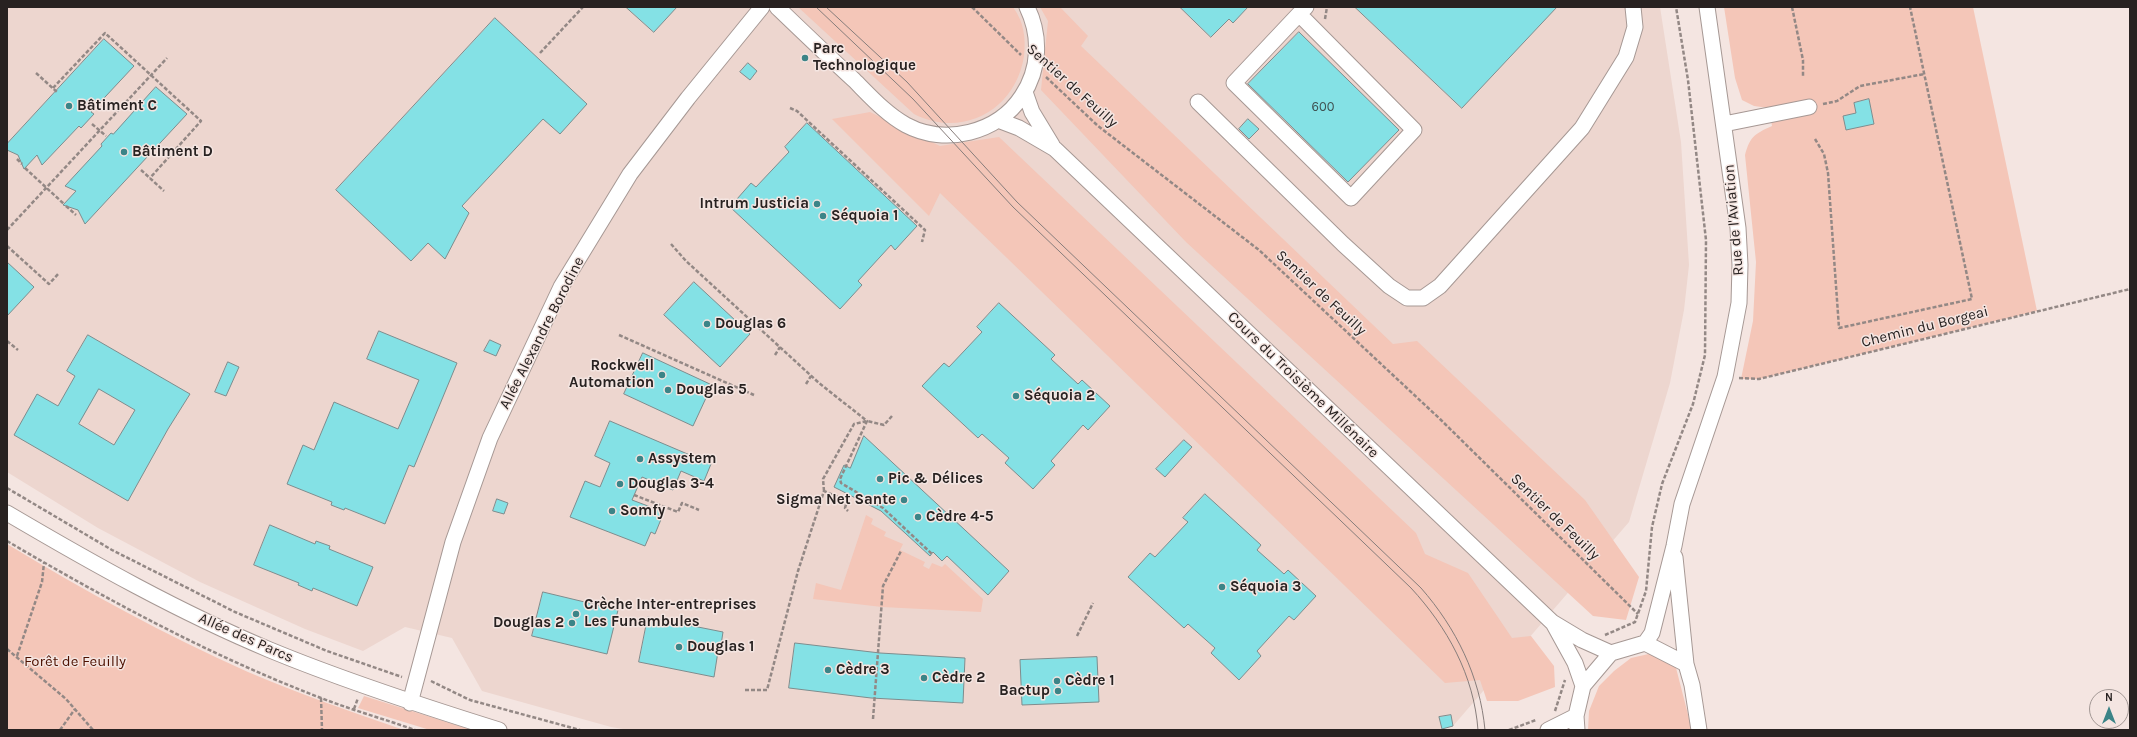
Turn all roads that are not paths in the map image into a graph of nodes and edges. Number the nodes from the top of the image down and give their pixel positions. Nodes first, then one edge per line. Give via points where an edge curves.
1 (762, 7) edge
2 (777, 7) edge
3 (1027, 7) edge
4 (1633, 7) edge
5 (1707, 7) edge
6 (1303, 10) edge
7 (1025, 92) junction
8 (1198, 102) dead end
9 (1809, 107) road end
10 (998, 120) junction
11 (1724, 124) junction
12 (1055, 149) junction
13 (7, 513) edge
14 (1674, 546) junction
15 (1552, 622) junction
16 (1645, 643) junction
17 (1611, 653) junction
18 (1686, 664) junction
19 (1583, 686) junction
20 (410, 703) junction
21 (1577, 723) edge
22 (1548, 725) edge
23 (499, 730) edge
24 (1699, 730) edge

1 - 20 street, Allée Alexandre Borodine via 688,98 623,185 561,287 490,438 453,542
2 - 10 street via 888,113 906,125 933,134 956,134 980,129
3 - 7 street via 1037,40 1036,67
4 - 8 street via 1635,26 1626,56 1582,128 1440,286 1423,298 1407,298 1389,286
5 - 11 street, Rue de l'Aviation
6 - 6 street via 1234,83 1351,198 1414,130
7 - 10 street via 1014,107
7 - 12 street, Cours du Troisième Millénaire via 1032,112
9 - 11 street
10 - 12 street, Cours du Troisième Millénaire via 1019,128
11 - 14 street, Rue de l'Aviation via 1738,228 1738,303 1725,377 1682,504
12 - 15 street, Cours du Troisième Millénaire
13 - 20 street, Allée des Parcs via 101,568 178,608 270,650
14 - 16 street, Rue de l'Aviation via 1652,633
14 - 18 street, Rue de l'Aviation
15 - 17 street, Cours du Troisième Millénaire
15 - 19 street, Cours du Troisième Millénaire via 1575,663
16 - 17 street
16 - 18 street
17 - 19 street
18 - 24 street, Rue de l'Aviation
19 - 21 street
20 - 23 street, Allée des Parcs
21 - 22 street

